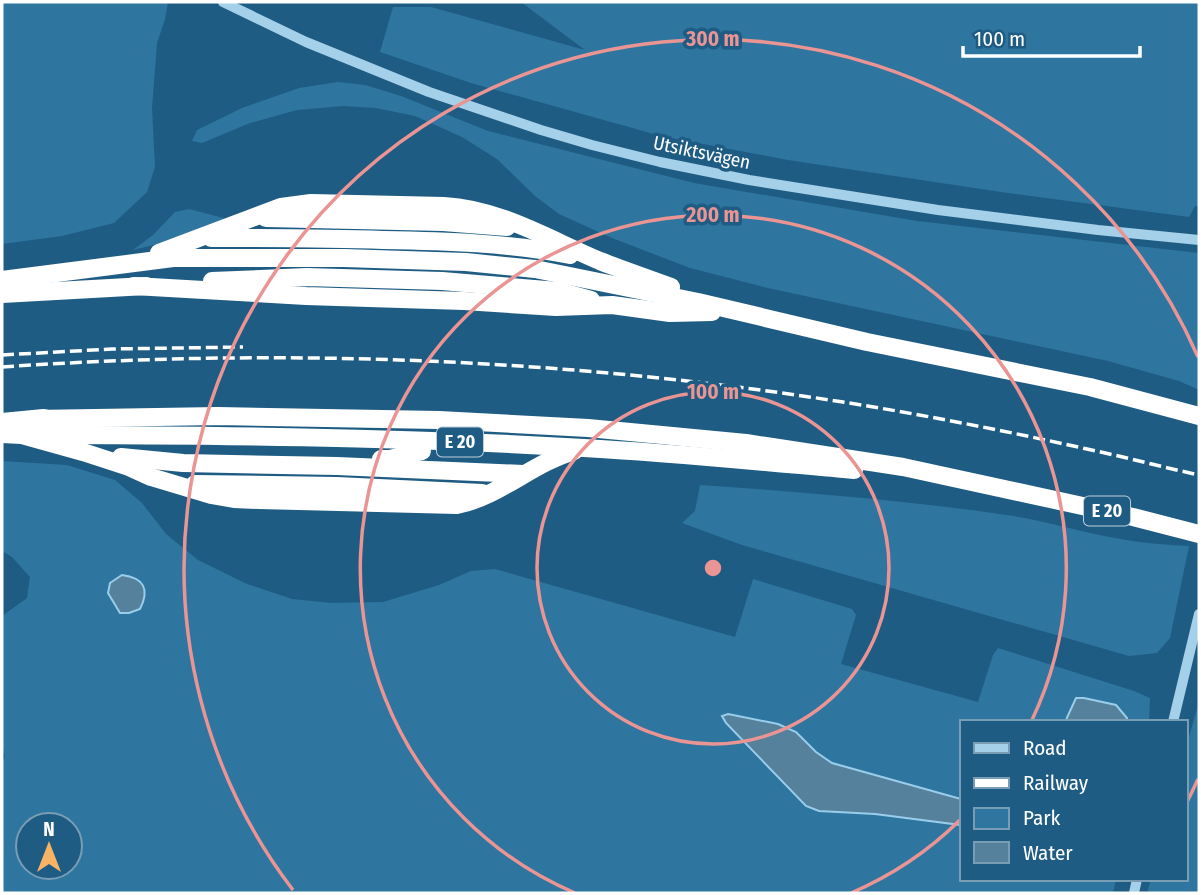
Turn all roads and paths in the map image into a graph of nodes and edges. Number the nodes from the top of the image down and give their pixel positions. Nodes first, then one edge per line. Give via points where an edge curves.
1 (223, 2) edge
2 (225, 229) junction
3 (200, 238) junction
4 (1199, 240) edge
5 (565, 245) junction
6 (173, 248) junction
7 (601, 261) junction
8 (130, 263) junction
9 (2, 280) edge
10 (614, 284) junction
11 (134, 286) junction
12 (2, 293) edge
13 (747, 313) junction
14 (1197, 416) edge
15 (2, 422) edge
16 (2, 434) edge
17 (22, 435) junction
18 (587, 448) junction
19 (422, 451) junction
20 (83, 452) junction
21 (559, 456) junction
22 (395, 463) junction
23 (129, 467) junction
24 (523, 474) junction
25 (506, 485) junction
26 (1046, 498) junction
27 (1199, 534) edge
28 (1199, 614) edge
29 (1173, 720) edge

1 - 4 street, Utsiktsvägen via 429,92 541,130 660,162 938,210
2 - 3 highway
2 - 5 highway via 455,232
2 - 5 highway via 281,207 312,203 444,206 486,212
3 - 6 highway
3 - 7 highway via 467,242
5 - 7 highway
6 - 8 highway
6 - 10 highway via 477,253 562,265
7 - 13 highway
8 - 9 highway
8 - 10 highway via 173,258 442,261 535,269
10 - 11 highway via 307,267
10 - 13 highway
11 - 12 highway
11 - 13 highway via 441,290 670,313
13 - 14 highway via 1090,387
15 - 26 highway, E 20 via 106,410 439,410 746,443 903,467
16 - 17 highway, E 20
17 - 18 highway, E 20 via 218,435
17 - 19 highway, E 20 via 153,444
17 - 20 highway, E 20
17 - 22 highway, E 20 via 131,451
18 - 21 highway, E 20
18 - 26 highway, E 20 via 858,470
19 - 21 highway, E 20
19 - 22 highway, E 20
20 - 22 highway, E 20 via 183,464
20 - 23 highway, E 20
21 - 24 highway, E 20
22 - 24 highway, E 20
23 - 25 highway, E 20
23 - 25 highway, E 20 via 174,484 489,494
24 - 25 highway, E 20
26 - 27 highway, E 20
28 - 29 street

